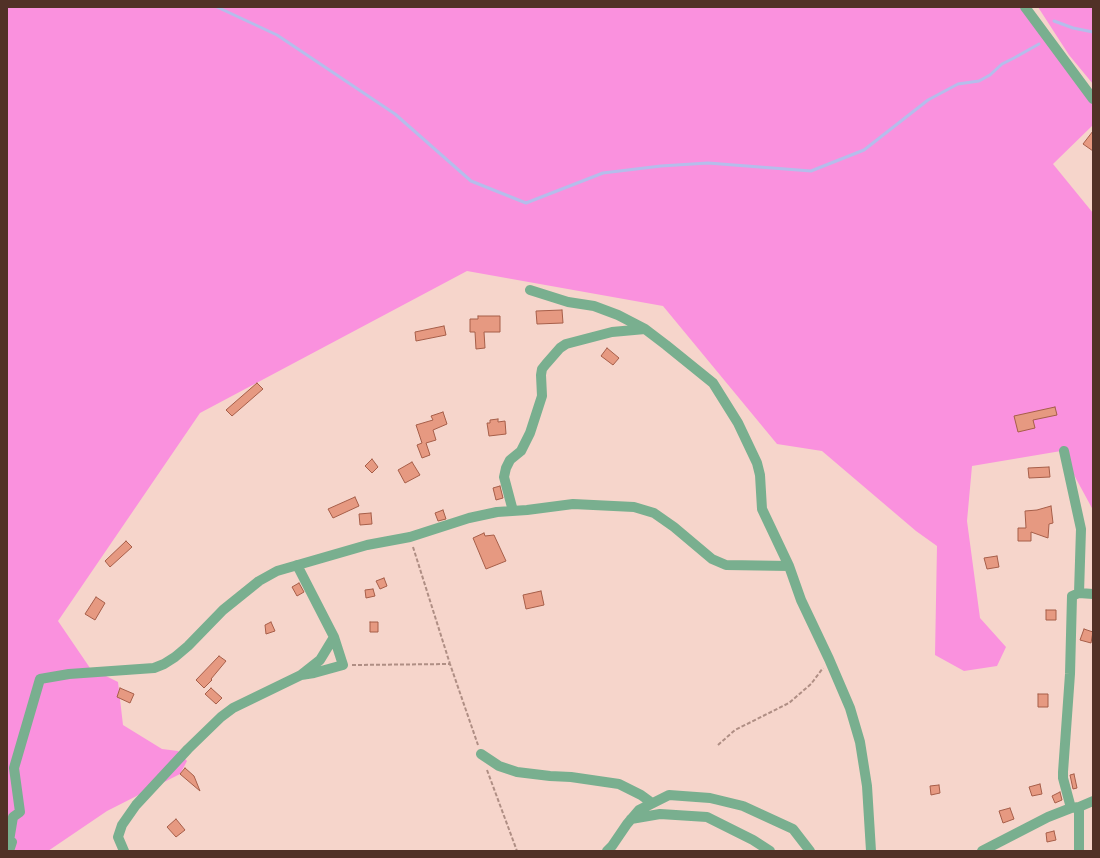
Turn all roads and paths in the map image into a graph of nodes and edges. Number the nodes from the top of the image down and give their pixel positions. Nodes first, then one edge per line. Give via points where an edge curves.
1 (1025, 7) edge
2 (1093, 99) edge
3 (530, 290) dead end
4 (645, 329) junction
5 (1064, 451) dead end
6 (513, 511) junction
7 (410, 538) junction
8 (297, 565) junction
9 (789, 566) junction
10 (1079, 593) junction
11 (1093, 594) edge
12 (334, 637) junction
13 (829, 659) junction
14 (450, 664) junction
15 (343, 665) junction
16 (301, 675) junction
17 (718, 745) dead end
18 (481, 754) junction
19 (1093, 801) edge
20 (652, 803) junction
21 (1075, 808) junction
22 (631, 819) junction
23 (9, 851) edge
24 (124, 851) edge
25 (517, 851) edge
26 (607, 851) edge
27 (770, 851) edge
28 (810, 851) edge
29 (871, 851) edge
30 (982, 851) edge
31 (1079, 851) edge

1 - 2 street
3 - 4 street via 618,314
4 - 6 street via 612,332 566,344 542,369 542,396 530,433 521,451 510,460 504,477
4 - 9 street via 713,383 734,417 757,463 762,509
5 - 10 street via 1081,530
6 - 7 street via 469,518
6 - 9 street via 573,504 634,507 654,513 699,550 726,565
7 - 8 street via 367,545
7 - 14 path
8 - 12 street
8 - 23 street via 259,581 223,610 188,646 164,664 154,668 69,674 40,679 14,768 20,812 13,817
9 - 13 street
10 - 11 street
10 - 21 street via 1072,595 1071,598 1070,674 1063,772
12 - 15 street
12 - 16 street via 320,660
13 - 17 path via 811,684 789,703 736,730
13 - 29 street via 850,708 860,742 867,786
14 - 15 path
14 - 18 path
15 - 16 street
16 - 24 street via 233,708 193,744 136,805 122,824 118,837
18 - 20 street via 499,766 517,772 619,784
18 - 25 path
19 - 21 street
20 - 22 street via 639,810
20 - 28 street via 669,795 710,798 743,806 793,829
21 - 30 street via 1048,817
21 - 31 street
22 - 26 street
22 - 27 street via 660,814 707,817

